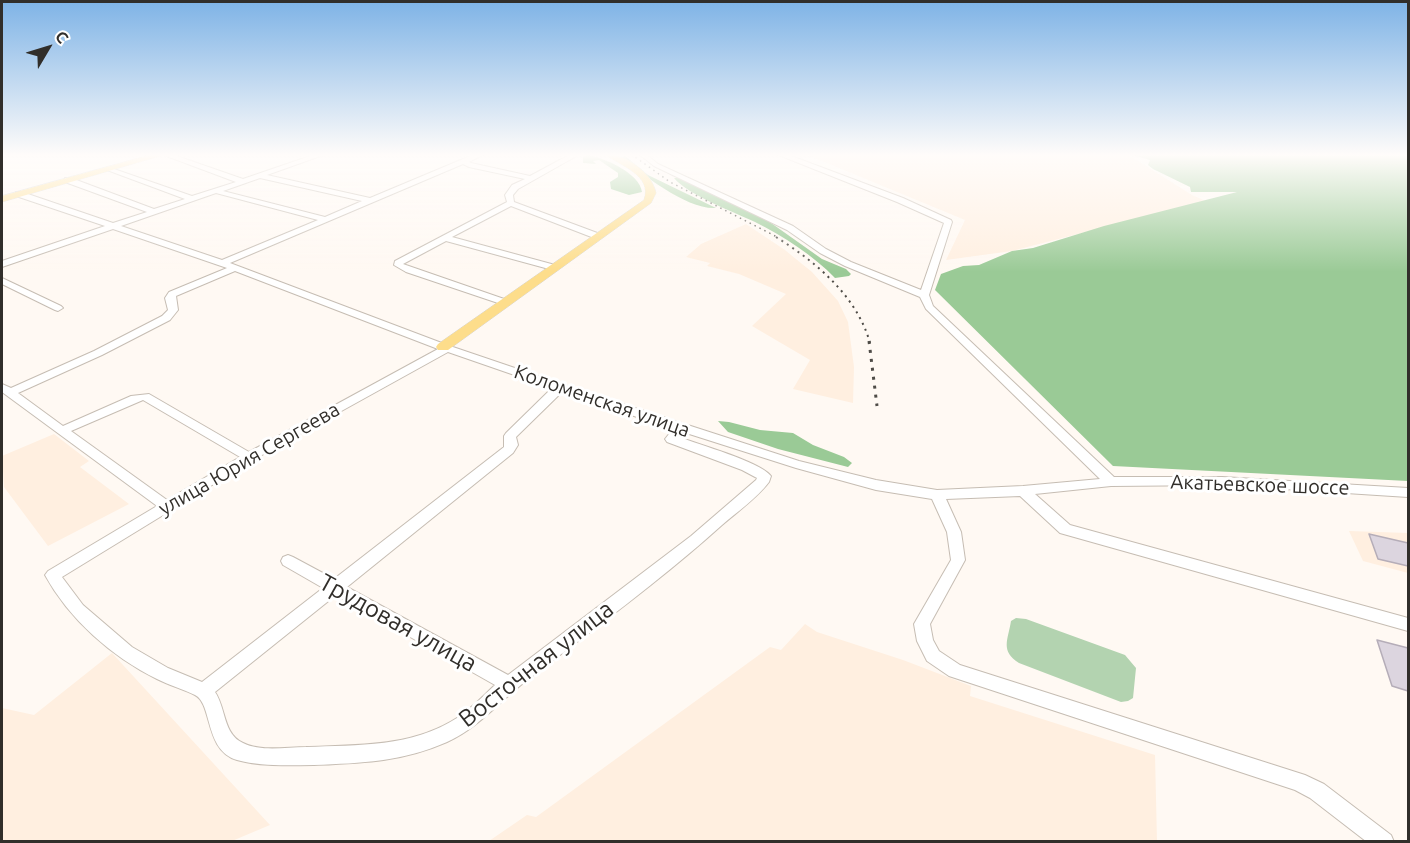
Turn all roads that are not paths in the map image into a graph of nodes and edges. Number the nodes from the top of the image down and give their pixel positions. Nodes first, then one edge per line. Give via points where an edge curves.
1 (104, 193) edge
2 (177, 193) edge
3 (205, 193) edge
4 (227, 193) edge
5 (337, 193) edge
6 (390, 193) edge
7 (511, 193) edge
8 (651, 193) edge
9 (716, 193) edge
10 (880, 193) edge
11 (19, 194) joint
12 (190, 198) junction
13 (2, 199) edge
14 (372, 201) junction
15 (511, 203) junction
16 (152, 211) junction
17 (327, 220) junction
18 (110, 226) junction
19 (597, 236) junction
20 (445, 238) junction
21 (222, 263) junction
22 (2, 264) edge
23 (552, 267) junction
24 (235, 268) junction
25 (2, 281) edge
26 (924, 295) junction
27 (504, 302) junction
28 (58, 308) dead end
29 (445, 347) junction
30 (561, 386) junction
31 (5, 390) edge
32 (680, 428) junction
33 (62, 431) junction
34 (249, 458) junction
35 (1111, 482) junction
36 (1023, 491) junction
37 (1408, 492) edge
38 (937, 495) junction
39 (166, 506) junction
40 (288, 561) dead end
41 (336, 587) junction
42 (1408, 625) edge
43 (509, 684) junction
44 (204, 691) junction
45 (1384, 842) edge

1 - 16 street
2 - 12 street
3 - 12 street
4 - 17 street
5 - 14 street
6 - 14 street
7 - 15 street
8 - 19 main road, улица Юрия Сергеева via 642,205
9 - 26 street via 790,228 848,264
10 - 26 street via 948,222
11 - 13 main road
11 - 18 street, Коломенская улица
12 - 16 street
14 - 17 street
15 - 19 street
15 - 20 street
16 - 18 street
17 - 21 street
18 - 21 street, Коломенская улица
18 - 22 street
19 - 23 main road, улица Юрия Сергеева
20 - 23 street
20 - 27 street via 398,262 398,266
21 - 24 street, Коломенская улица
23 - 27 main road, улица Юрия Сергеева
24 - 29 street, Коломенская улица
24 - 31 street via 172,294 173,310 166,318 98,353
25 - 28 street
26 - 35 street via 930,307
27 - 29 main road, улица Юрия Сергеева
29 - 30 street, Коломенская улица
29 - 34 street, улица Юрия Сергеева
30 - 32 street, Коломенская улица
30 - 41 street via 510,436 509,450
31 - 33 street
32 - 38 street, Коломенская улица via 841,477
32 - 43 street, Восточная улица via 671,440 747,467 764,476 762,482 696,540
33 - 34 street via 145,396
33 - 39 street
34 - 39 street, улица Юрия Сергеева
35 - 36 street, Коломенская улица
35 - 37 street, Акатьевское шоссе via 1222,481
36 - 38 street, Коломенская улица
36 - 42 street via 1065,529
38 - 45 street via 954,532 958,561 922,624 933,656 955,671 1298,782 1317,791
39 - 44 street, улица Юрия Сергеева via 53,575 77,610 126,652
40 - 41 street, Трудовая улица
41 - 43 street, Трудовая улица
41 - 44 street
43 - 44 street, Восточная улица via 465,723 412,747 368,754 266,757 237,751 224,739

